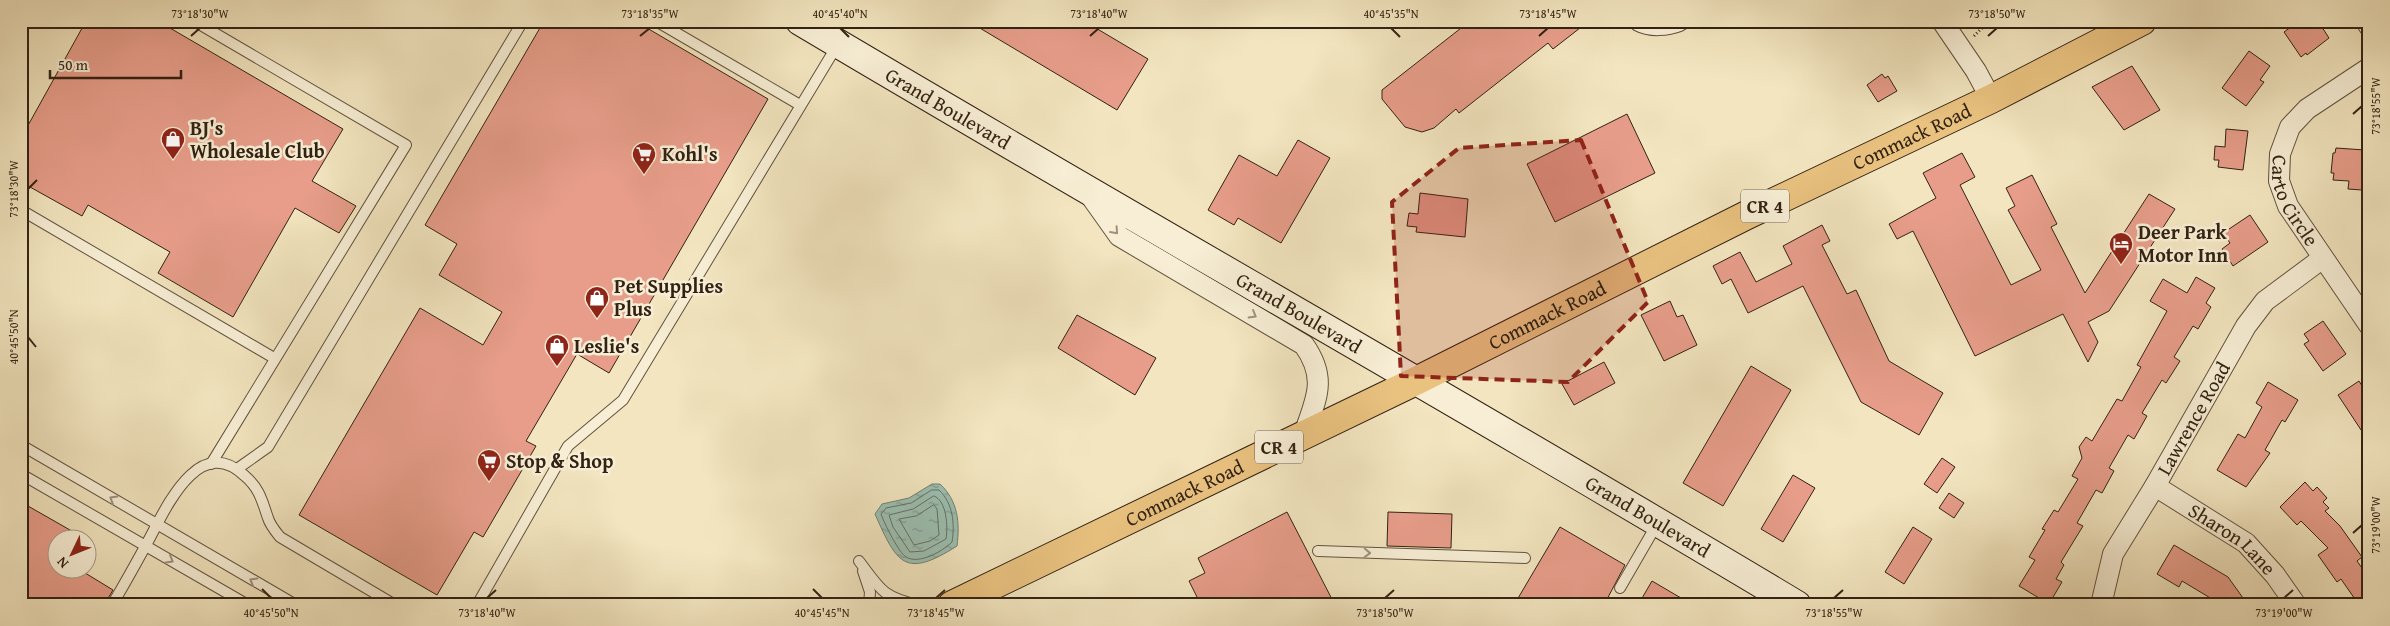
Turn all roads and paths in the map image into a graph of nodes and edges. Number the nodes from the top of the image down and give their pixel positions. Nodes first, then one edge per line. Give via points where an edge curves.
1 (194, 21) edge
2 (523, 21) edge
3 (656, 21) edge
4 (800, 21) edge
5 (1638, 21) edge
6 (1679, 21) edge
7 (1942, 21) edge
8 (2142, 21) edge
9 (2366, 21) edge
10 (2369, 26) edge
11 (838, 44) junction
12 (2369, 68) edge
13 (1991, 99) junction
14 (800, 105) junction
15 (1087, 191) junction
16 (21, 210) edge
17 (2323, 258) junction
18 (2369, 324) edge
19 (274, 358) junction
20 (1418, 380) junction
21 (1304, 434) junction
22 (21, 445) edge
23 (211, 464) junction
24 (237, 469) junction
25 (21, 474) edge
26 (2155, 486) junction
27 (1658, 522) junction
28 (157, 525) junction
29 (146, 546) junction
30 (1318, 552) dead end
31 (1525, 558) dead end
32 (1620, 588) dead end
33 (112, 605) edge
34 (248, 605) edge
35 (296, 605) edge
36 (395, 605) edge
37 (477, 605) edge
38 (869, 605) edge
39 (918, 605) edge
40 (952, 605) edge
41 (1797, 605) edge
42 (2101, 605) edge
43 (2296, 605) edge

1 - 19 lane via 406,145
2 - 24 lane via 268,447
3 - 14 lane
4 - 11 street, Grand Boulevard
5 - 6 street via 1658,25
7 - 13 street
8 - 13 main road, Commack Road / CR 4
9 - 10 street
11 - 14 lane
11 - 15 street, Grand Boulevard
12 - 17 street, Carto Circle via 2307,109 2290,128 2280,154 2279,181 2288,206
13 - 20 main road, Commack Road / CR 4 via 1747,215
14 - 37 lane via 624,400 568,446
15 - 20 street, Grand Boulevard
15 -> 21 street via 1119,236 1304,345 1320,380
16 - 19 lane
17 - 18 street, Carto Circle
17 - 26 street, Lawrence Road via 2264,300
19 - 23 lane
20 - 21 main road, Commack Road / CR 4
20 - 27 street, Grand Boulevard
21 - 40 main road, Commack Road / CR 4
28 -> 22 lane
23 - 24 lane
23 - 28 lane via 198,468 178,486
24 - 36 lane via 262,498 268,520 280,538
25 - 29 lane
26 - 42 street, Lawrence Road via 2112,554
26 - 43 street, Sharon Lane via 2246,543
27 - 32 lane
27 - 41 street, Grand Boulevard
28 - 29 lane
35 -> 28 lane
29 - 33 lane
29 -> 34 lane
30 -> 31 lane
38 - 39 lane via 870,592 859,561 884,594

